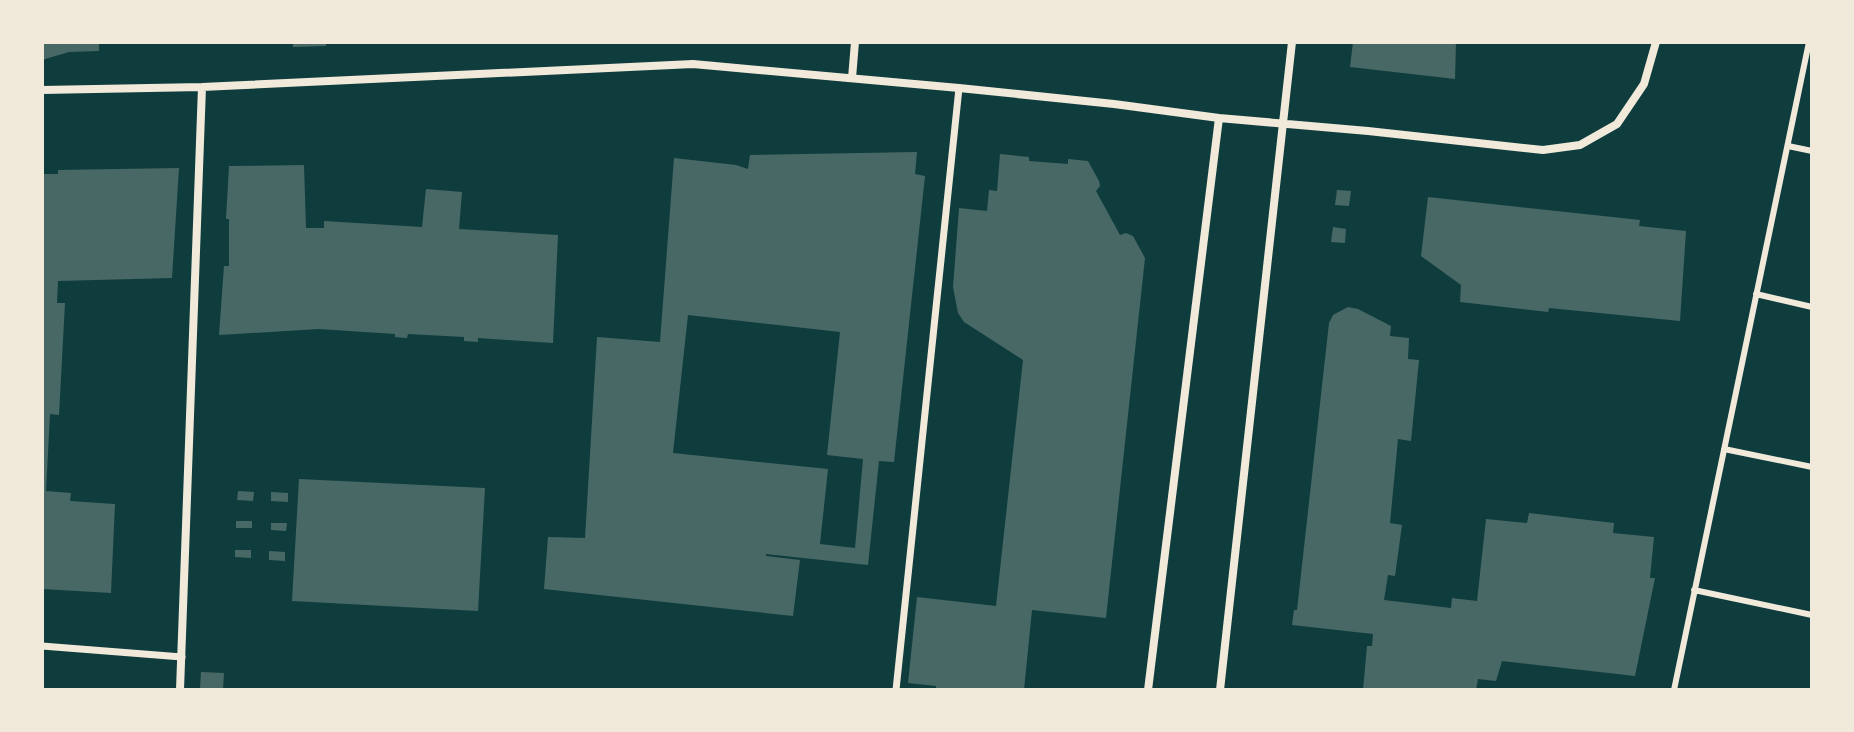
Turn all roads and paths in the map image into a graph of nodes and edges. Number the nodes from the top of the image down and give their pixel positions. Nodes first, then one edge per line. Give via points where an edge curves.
1 (855, 42) edge
2 (1292, 42) edge
3 (1656, 42) edge
4 (1809, 42) edge
5 (852, 78) junction
6 (202, 87) junction
7 (959, 88) junction
8 (42, 90) edge
9 (1219, 118) junction
10 (1284, 123) junction
11 (1788, 146) junction
12 (1812, 151) edge
13 (1756, 294) junction
14 (1812, 307) edge
15 (1724, 449) junction
16 (1812, 467) edge
17 (1694, 590) junction
18 (1812, 615) edge
19 (42, 646) edge
20 (182, 657) junction
21 (180, 690) edge
22 (896, 690) edge
23 (1148, 690) edge
24 (1220, 690) edge
25 (1674, 690) edge

1 - 5 street
2 - 10 street
3 - 10 street via 1644,84 1617,124 1580,145 1543,150
4 - 11 lane
5 - 6 street via 693,64
5 - 7 street
6 - 8 street
6 - 20 street
7 - 9 street
7 - 22 street
9 - 10 street
9 - 23 street
10 - 24 street
11 - 12 lane
11 - 13 lane
13 - 14 lane
13 - 15 lane
15 - 16 lane
15 - 17 lane
17 - 18 lane
17 - 25 lane
19 - 20 street
20 - 21 street

